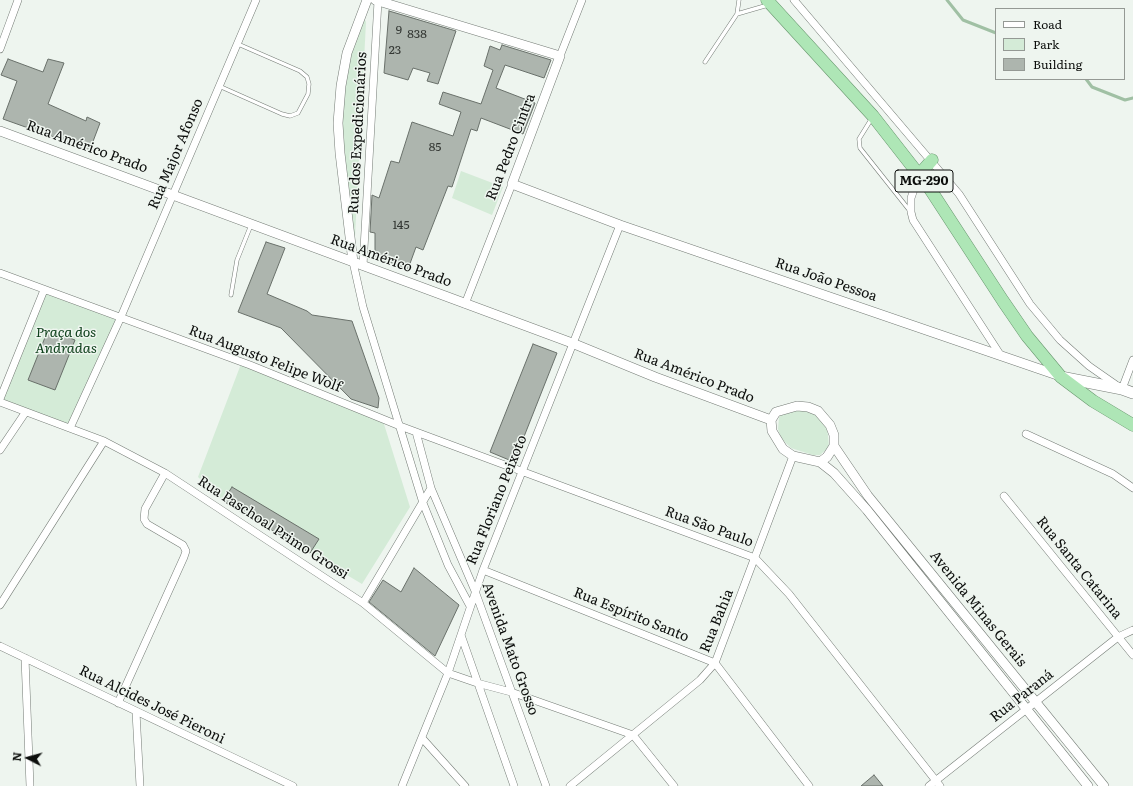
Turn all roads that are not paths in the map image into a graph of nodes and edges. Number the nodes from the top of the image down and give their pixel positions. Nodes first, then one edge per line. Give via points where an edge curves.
1 (18, 0) edge
2 (256, 0) edge
3 (367, 0) edge
4 (376, 0) edge
5 (582, 0) edge
6 (739, 0) edge
7 (794, 0) edge
8 (769, 2) edge
9 (737, 14) junction
10 (237, 44) junction
11 (0, 49) edge
12 (560, 56) junction
13 (705, 62) dead end
14 (219, 86) junction
15 (873, 116) junction
16 (0, 130) edge
17 (932, 160) junction
18 (919, 175) junction
19 (512, 184) junction
20 (174, 194) junction
21 (911, 212) junction
22 (251, 224) junction
23 (620, 225) junction
24 (353, 262) junction
25 (363, 266) junction
26 (0, 273) edge
27 (44, 290) junction
28 (231, 295) dead end
29 (465, 304) junction
30 (120, 318) junction
31 (572, 343) junction
32 (1001, 356) junction
33 (1133, 360) edge
34 (1061, 377) junction
35 (1122, 389) junction
36 (1133, 393) edge
37 (0, 399) edge
38 (0, 402) edge
39 (25, 413) junction
40 (771, 420) junction
41 (1133, 425) edge
42 (400, 426) junction
43 (70, 428) junction
44 (416, 432) junction
45 (1026, 434) dead end
46 (104, 441) junction
47 (834, 446) junction
48 (0, 450) edge
49 (792, 456) junction
50 (820, 462) junction
51 (522, 472) junction
52 (165, 473) junction
53 (431, 488) junction
54 (1133, 488) edge
55 (1004, 496) dead end
56 (423, 503) junction
57 (755, 558) junction
58 (483, 570) junction
59 (475, 590) junction
60 (363, 603) junction
61 (0, 605) edge
62 (470, 606) junction
63 (1133, 630) edge
64 (461, 634) junction
65 (1118, 637) junction
66 (0, 646) edge
67 (1133, 655) edge
68 (25, 658) junction
69 (714, 663) junction
70 (448, 673) junction
71 (477, 683) junction
72 (511, 692) junction
73 (1036, 702) junction
74 (118, 703) junction
75 (1026, 710) junction
76 (136, 712) junction
77 (633, 735) junction
78 (422, 738) junction
79 (938, 783) edge
80 (30, 786) edge
81 (140, 786) edge
82 (293, 786) edge
83 (402, 786) edge
84 (464, 786) edge
85 (514, 786) edge
86 (546, 786) edge
87 (570, 786) edge
88 (674, 786) edge
89 (809, 786) edge
90 (929, 786) edge
91 (1088, 786) edge
92 (1104, 786) edge

1 - 11 street
2 - 10 street, Rua Major Afonso
3 - 24 street via 347,53 338,123
4 - 12 street
4 - 25 street, Rua dos Expedicionários
5 - 12 street, Rua Pedro Cintra
6 - 9 lane
7 - 17 street
8 - 9 lane
8 - 15 highway, MG-290
9 - 13 lane
10 - 14 street, Rua Major Afonso
10 - 14 lane via 300,71 307,77 308,94 298,113 290,116
12 - 19 street, Rua Pedro Cintra
14 - 20 street, Rua Major Afonso
15 - 18 highway, MG-290
15 - 21 lane via 859,139 860,148
16 - 20 street, Rua Américo Prado
17 - 18 highway
17 - 35 street via 959,194 1030,304 1073,354
18 - 21 street via 911,198
18 - 34 highway, MG-290 via 1015,318
19 - 23 street, Rua João Pessoa
19 - 29 street, Rua Pedro Cintra
20 - 22 street, Rua Américo Prado
20 - 30 street, Rua Major Afonso
21 - 32 street via 913,220
22 - 24 street, Rua Américo Prado
22 - 28 lane via 237,260
23 - 31 street, Rua Floriano Peixoto
23 - 32 street, Rua João Pessoa
24 - 25 street, Rua Américo Prado
24 - 42 street, Avenida Mato Grosso via 363,307
25 - 29 street, Rua Américo Prado
26 - 27 street
27 - 30 street
27 - 37 street
29 - 31 street, Rua Américo Prado
30 - 42 street, Rua Augusto Felipe Wolf via 250,365
30 - 43 street
31 - 40 street, Rua Américo Prado
31 - 51 street, Rua Floriano Peixoto
32 - 34 street, Rua João Pessoa
33 - 35 street
34 - 35 main road, Rua João Pessoa
34 - 41 highway, MG-290 via 1093,401
35 - 36 main road, Rua João Pessoa
38 - 39 street
39 - 43 street
39 - 48 street
40 - 47 street via 776,412 808,406 818,411 830,425 834,435
40 - 49 street via 772,431 777,440
42 - 44 street, Rua São Paulo
42 - 56 street, Avenida Mato Grosso
43 - 46 street, Rua Paschoal Primo Grossi
44 - 51 street, Rua São Paulo
44 - 53 street, Avenida Mato Grosso
45 - 54 street via 1113,474
46 - 52 street, Rua Paschoal Primo Grossi
46 - 61 street
47 - 50 street
47 - 73 street, Avenida Minas Gerais via 868,496
49 - 50 street
49 - 57 street, Rua Bahia
50 - 75 street, Avenida Minas Gerais via 834,473 867,510
51 - 57 street, Rua São Paulo
51 - 58 street, Rua Floriano Peixoto
52 - 60 street, Rua Paschoal Primo Grossi
52 - 74 street via 144,509 144,519 147,524 184,545 186,551
53 - 56 street
53 - 59 street, Avenida Mato Grosso
55 - 65 street, Rua Santa Catarina
56 - 60 street
56 - 62 street, Avenida Mato Grosso via 448,565
57 - 69 street, Rua Bahia
57 - 79 street, Rua São Paulo via 789,594
58 - 59 street, Rua Floriano Peixoto
58 - 69 street, Rua Espírito Santo
59 - 62 street, Rua Floriano Peixoto
59 - 72 street, Avenida Mato Grosso
60 - 70 street, Rua Paschoal Primo Grossi
62 - 64 street, Rua Floriano Peixoto
63 - 65 street, Rua Paraná
64 - 70 street, Rua Floriano Peixoto
64 - 71 street
65 - 67 street, Rua Santa Catarina
65 - 73 street, Rua Paraná
66 - 68 street, Rua Alcides José Pieroni
68 - 74 street, Rua Alcides José Pieroni
68 - 80 street
69 - 77 street, Rua Bahia via 700,680
69 - 89 street
70 - 71 street
70 - 78 street, Rua Floriano Peixoto
71 - 72 street
71 - 85 street
72 - 77 street
72 - 86 street, Avenida Mato Grosso
73 - 75 street, Rua Paraná
73 - 92 street, Avenida Minas Gerais
74 - 76 street, Rua Alcides José Pieroni
75 - 79 street, Rua Paraná
75 - 91 street, Avenida Minas Gerais
76 - 81 street
76 - 82 street, Rua Alcides José Pieroni
77 - 87 street, Rua Bahia
77 - 88 street
78 - 83 street, Rua Floriano Peixoto
78 - 84 street
79 - 90 street, Rua Paraná

